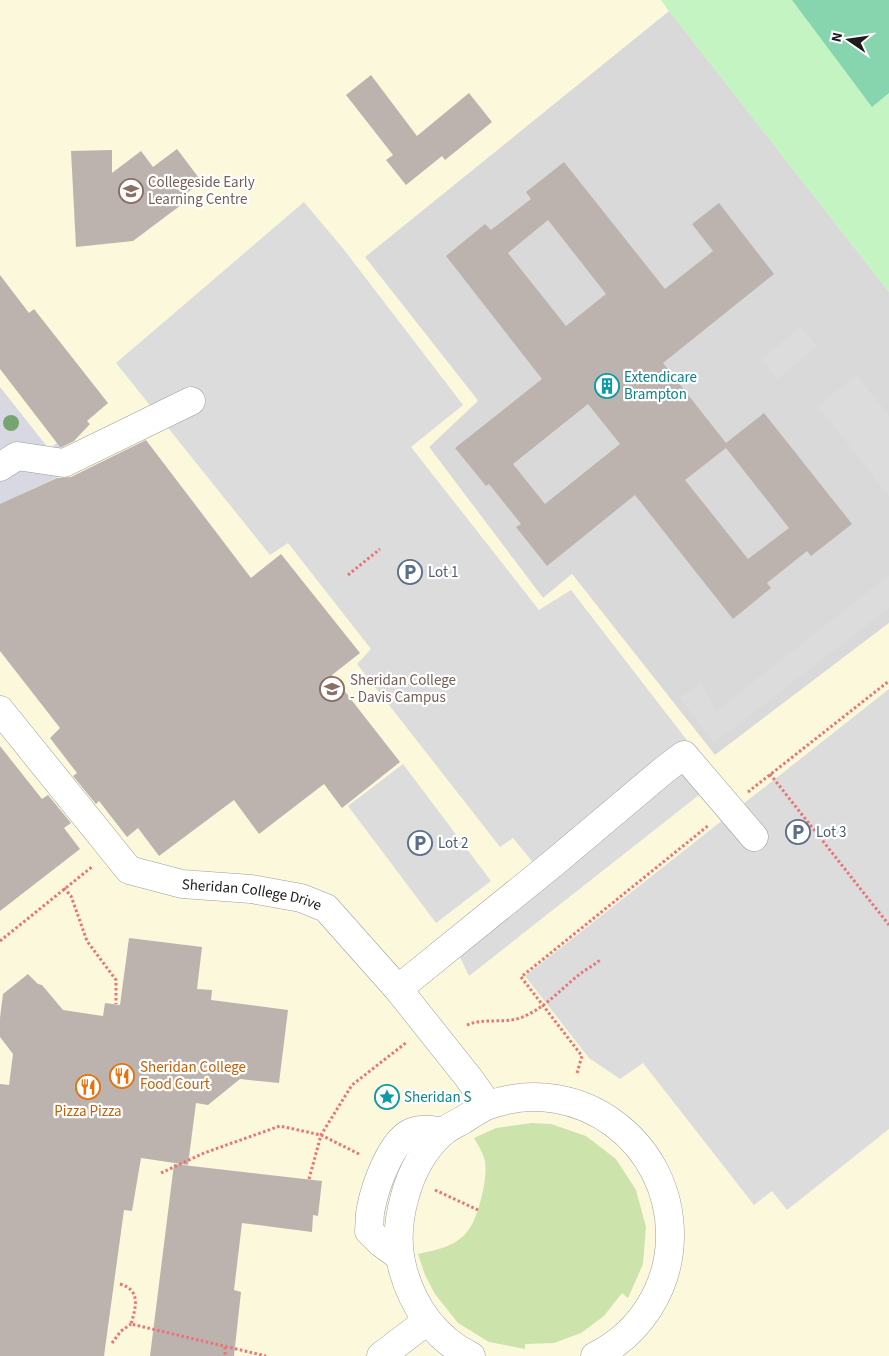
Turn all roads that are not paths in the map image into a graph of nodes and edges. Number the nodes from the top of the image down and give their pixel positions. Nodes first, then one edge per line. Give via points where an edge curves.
1 (191, 402) dead end
2 (0, 467) edge
3 (0, 710) edge
4 (754, 837) dead end
5 (398, 989) junction
6 (488, 1105) junction
7 (427, 1321) junction
8 (608, 1353) edge
9 (381, 1356) edge
10 (471, 1356) edge

1 - 2 street via 64,463 17,456
3 - 5 street, Sheridan College Drive via 129,870 182,884 251,889 302,898 326,908
4 - 5 street via 684,755
5 - 6 street, Sheridan College Drive
6 - 7 street via 443,1132 409,1179 399,1217 399,1256 409,1290
6 - 8 street via 521,1098 556,1098 588,1108 618,1126 642,1150 661,1181 670,1218 670,1255 659,1291 639,1323
7 - 9 street
7 - 10 street via 456,1348

